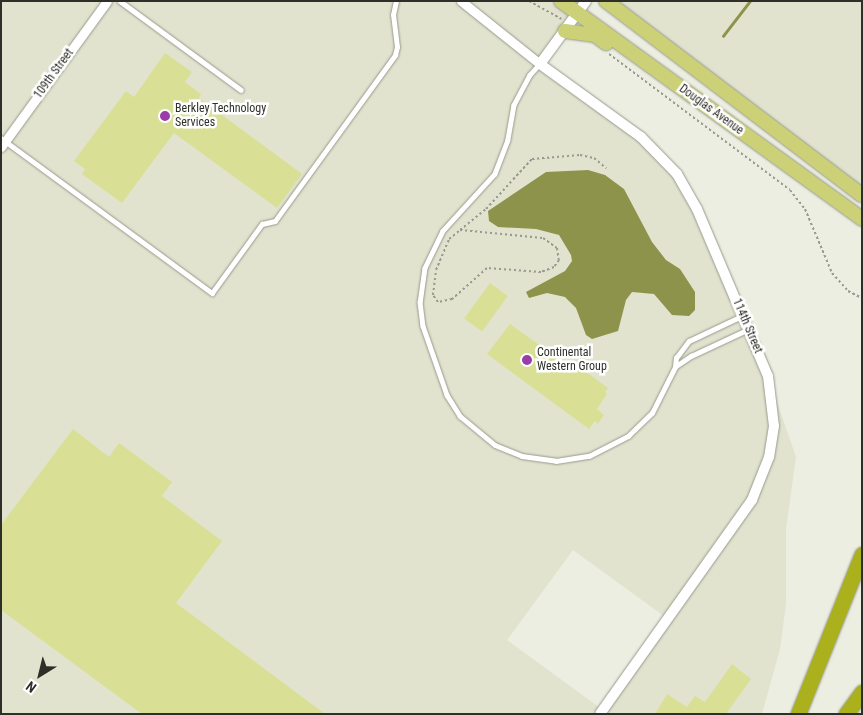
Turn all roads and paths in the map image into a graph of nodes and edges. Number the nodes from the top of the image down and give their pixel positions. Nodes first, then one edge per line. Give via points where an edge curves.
1 (107, 1) edge
2 (120, 1) edge
3 (396, 1) edge
4 (461, 1) edge
5 (530, 1) edge
6 (561, 1) edge
7 (586, 1) edge
8 (606, 1) edge
9 (570, 23) junction
10 (603, 50) dead end
11 (633, 54) junction
12 (540, 64) junction
13 (241, 90) dead end
14 (3, 142) edge
15 (606, 168) dead end
16 (862, 195) edge
17 (862, 219) edge
18 (460, 230) junction
19 (862, 298) edge
20 (743, 315) junction
21 (749, 329) junction
22 (675, 367) junction
23 (862, 554) edge
24 (862, 692) edge
25 (600, 714) edge
26 (798, 714) edge
27 (846, 714) edge

1 - 14 street, 109th Street
2 - 13 lane
3 - 14 lane via 393,15 395,55 275,221 262,224 212,293
4 - 12 street, 114th Street
5 - 9 path
6 - 9 main road, Douglas Avenue
7 - 9 street
8 - 16 main road, Douglas Avenue
9 - 11 main road, Douglas Avenue
9 - 11 main road via 617,51
9 - 12 street
10 - 19 path via 790,190 805,209 832,273 848,291
11 - 17 main road, Douglas Avenue
12 - 20 street, 114th Street via 641,136 668,162 697,209
12 - 22 lane via 530,75 514,105 508,140 495,174 443,231 425,268 420,302 423,326 447,395 466,424 495,446 534,459 567,461 599,452 637,428 652,413
15 - 18 path via 594,158 580,155 532,159 486,209
18 - 18 path via 449,239 436,270 433,295 438,302 452,299 487,268 541,272 554,267 559,260 557,248 543,238
20 - 21 street, 114th Street
20 - 22 lane via 689,340 676,358
21 - 22 lane via 690,356
21 - 25 street, 114th Street via 768,376 773,413 769,458 759,489
23 - 26 highway
24 - 27 highway

